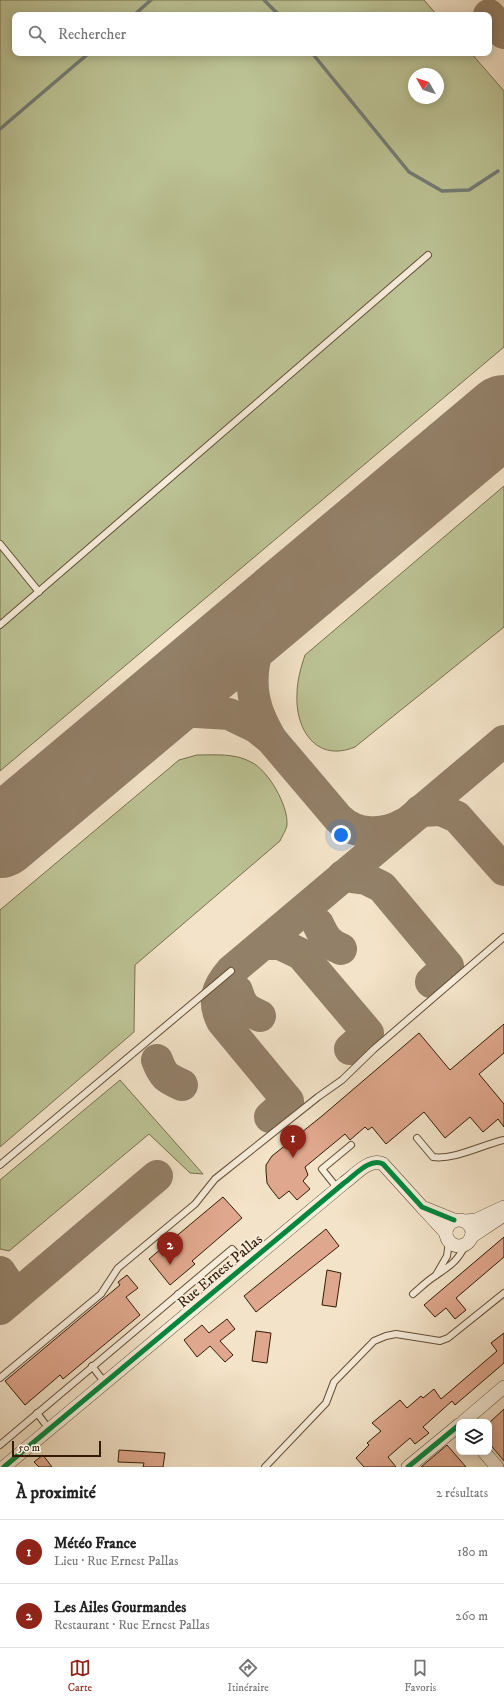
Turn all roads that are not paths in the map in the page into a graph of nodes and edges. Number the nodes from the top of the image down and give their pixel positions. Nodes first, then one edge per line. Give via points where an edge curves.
1 (428, 255) dead end
2 (0, 544) edge
3 (39, 592) junction
4 (0, 625) edge
5 (504, 937) edge
6 (231, 971) dead end
7 (416, 1138) dead end
8 (504, 1140) edge
9 (351, 1145) dead end
10 (0, 1165) edge
11 (338, 1188) junction
12 (422, 1207) junction
13 (504, 1207) edge
14 (504, 1214) edge
15 (460, 1221) junction
16 (447, 1237) junction
17 (468, 1241) junction
18 (246, 1265) junction
19 (436, 1275) junction
20 (504, 1293) edge
21 (178, 1294) junction
22 (413, 1294) dead end
23 (192, 1311) junction
24 (92, 1366) junction
25 (0, 1378) edge
26 (105, 1383) junction
27 (504, 1387) edge
28 (37, 1413) junction
29 (467, 1419) edge
30 (456, 1428) edge
31 (50, 1429) junction
32 (0, 1444) edge
33 (487, 1455) edge
34 (414, 1465) edge
35 (4, 1467) edge
36 (265, 1467) edge
37 (497, 1467) edge

1 - 3 lane
2 - 3 lane
3 - 4 lane
5 - 25 lane via 374,1048 342,1080 318,1096 215,1179 195,1204 118,1268 101,1294
6 - 10 lane
7 - 8 lane via 433,1157 443,1159
9 - 11 lane via 322,1169
11 - 12 street, Rue Ernest Pallas via 364,1168 380,1162
11 - 18 street, Rue Ernest Pallas
12 - 15 street, Rue Ernest Pallas
12 - 16 street, Rue Ernest Pallas
13 - 15 street via 476,1220
14 - 17 street
15 - 16 street via 448,1225
15 - 17 street via 471,1228
16 - 17 street via 457,1246
16 - 19 lane via 449,1251
17 - 19 lane via 459,1258 449,1268
18 - 21 lane via 232,1249
18 - 23 street, Rue Ernest Pallas
19 - 22 lane
20 - 36 lane via 448,1338 440,1340 396,1334 374,1342 334,1382 326,1403
21 - 23 lane
21 - 24 lane
23 - 26 street, Rue Ernest Pallas
24 - 26 lane
24 - 28 lane
26 - 31 street, Rue Ernest Pallas
27 - 29 street
28 - 31 lane
28 - 32 lane
30 - 34 street
31 - 35 street, Rue Ernest Pallas
33 - 37 street

